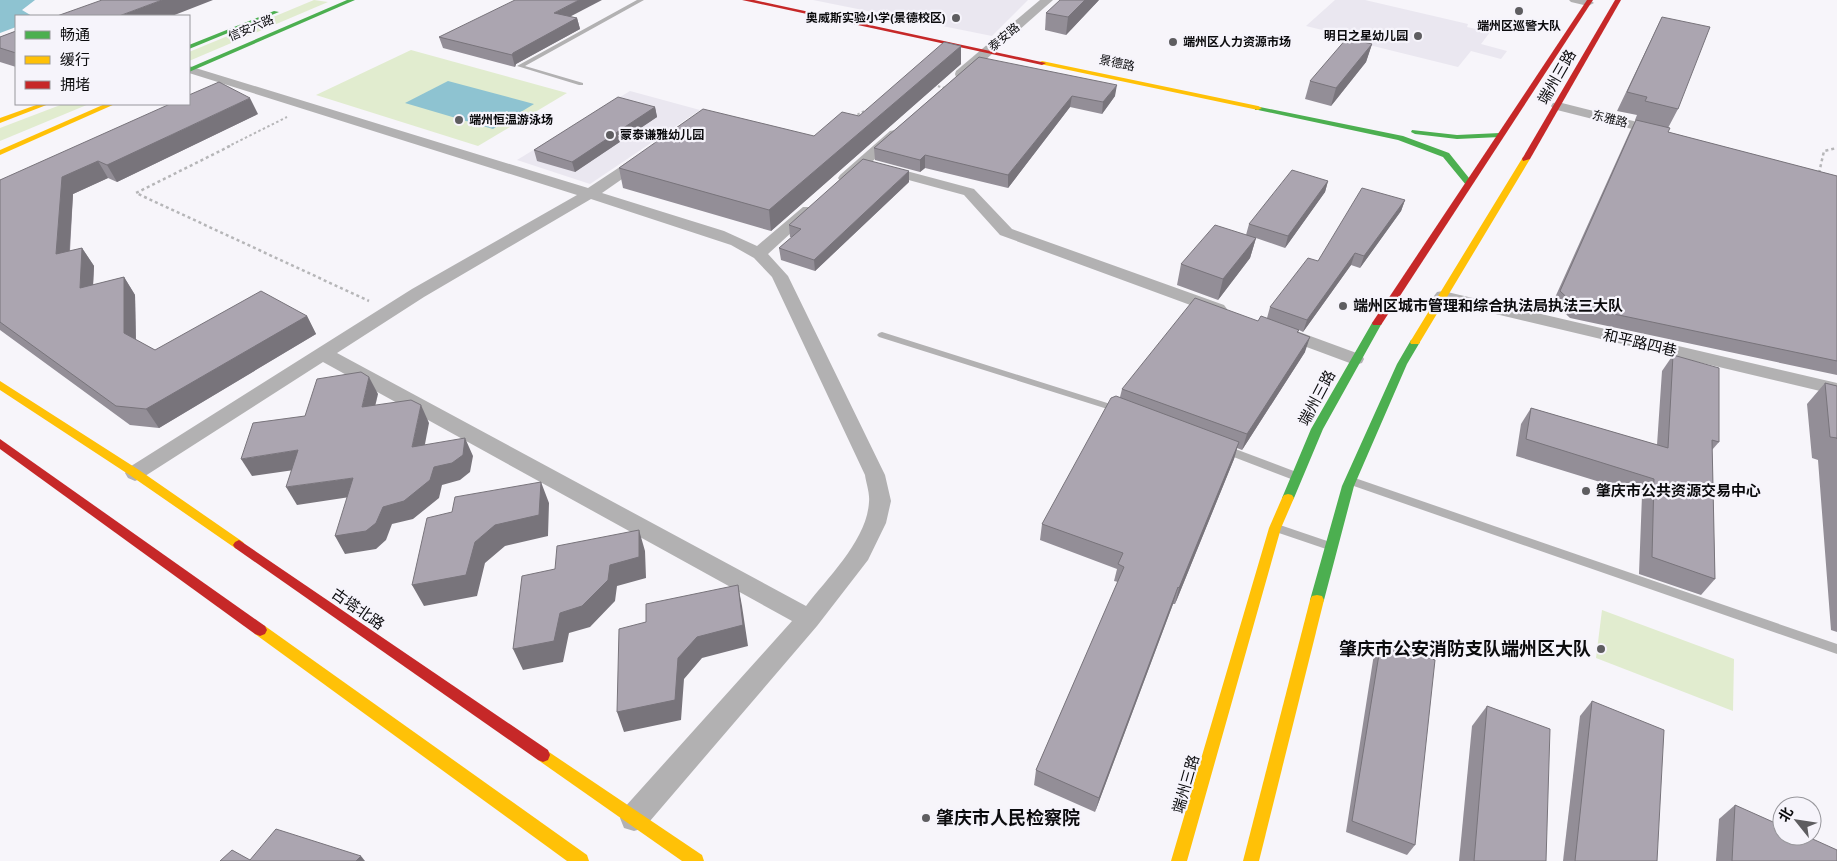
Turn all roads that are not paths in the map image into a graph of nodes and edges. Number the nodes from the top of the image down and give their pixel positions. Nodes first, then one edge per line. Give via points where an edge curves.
1 (352, 0) edge
2 (641, 0) edge
3 (745, 0) edge
4 (767, 0) edge
5 (1047, 0) edge
6 (1575, 0) edge
7 (1618, 0) edge
8 (1589, 1) edge
9 (290, 7) dead end
10 (1588, 25) junction
11 (190, 47) edge
12 (991, 48) junction
13 (190, 69) edge
14 (190, 69) edge
15 (581, 84) dead end
16 (945, 88) edge
17 (42, 105) edge
18 (109, 105) edge
19 (1558, 106) junction
20 (0, 121) edge
21 (904, 126) edge
22 (1670, 134) edge
23 (1500, 136) junction
24 (659, 147) edge
25 (0, 153) edge
26 (862, 163) junction
27 (1469, 183) junction
28 (833, 189) edge
29 (588, 195) junction
30 (818, 202) edge
31 (759, 253) junction
32 (1443, 296) junction
33 (1236, 316) edge
34 (1264, 326) edge
35 (882, 335) dead end
36 (322, 353) junction
37 (1355, 359) junction
38 (0, 385) edge
39 (1837, 389) edge
40 (1134, 415) edge
41 (0, 443) edge
42 (1216, 446) edge
43 (135, 473) junction
44 (1297, 476) junction
45 (1351, 481) junction
46 (1275, 528) junction
47 (1330, 546) junction
48 (808, 619) junction
49 (1837, 649) edge
50 (634, 818) junction
51 (581, 861) edge
52 (696, 861) edge
53 (1180, 861) edge
54 (1251, 861) edge

1 - 13 main road, 信安六路
2 - 15 lane via 520,66
3 - 12 main road, 景德路
4 - 12 main road, 景德路
5 - 12 street, 泰安路
6 - 8 street
7 - 10 main road, 端州三路
8 - 10 main road, 端州三路
9 - 11 main road, 信安六路
10 - 19 main road, 端州三路
10 - 23 main road, 端州三路
12 - 16 street, 泰安路
12 - 23 main road, 景德路 via 1405,131 1457,137
12 - 27 main road, 景德路 via 1400,138 1446,155
14 - 29 street
17 - 20 main road
18 - 25 main road
19 - 22 street, 东雅路
19 - 32 main road, 端州三路
21 - 26 street
23 - 27 main road, 端州三路
24 - 29 street
26 - 28 street
26 - 33 street via 969,192 1006,232
27 - 37 main road, 端州三路
29 - 31 street via 718,234
29 - 36 street
30 - 31 street
31 - 48 street via 780,276 875,475 880,501 875,523 860,554
32 - 39 street, 和平路四巷
32 - 45 main road, 端州三路 via 1402,364
34 - 37 street
35 - 40 lane
36 - 43 street
36 - 48 street
37 - 44 main road, 端州三路 via 1317,429
38 - 43 main road, 古塔北路
41 - 51 main road
42 - 44 lane
43 - 50 main road, 古塔北路
44 - 46 main road, 端州三路
45 - 47 main road, 端州三路
45 - 49 lane
46 - 47 lane
46 - 53 main road, 端州三路
47 - 54 main road, 端州三路
48 - 50 street
50 - 52 main road, 古塔北路

